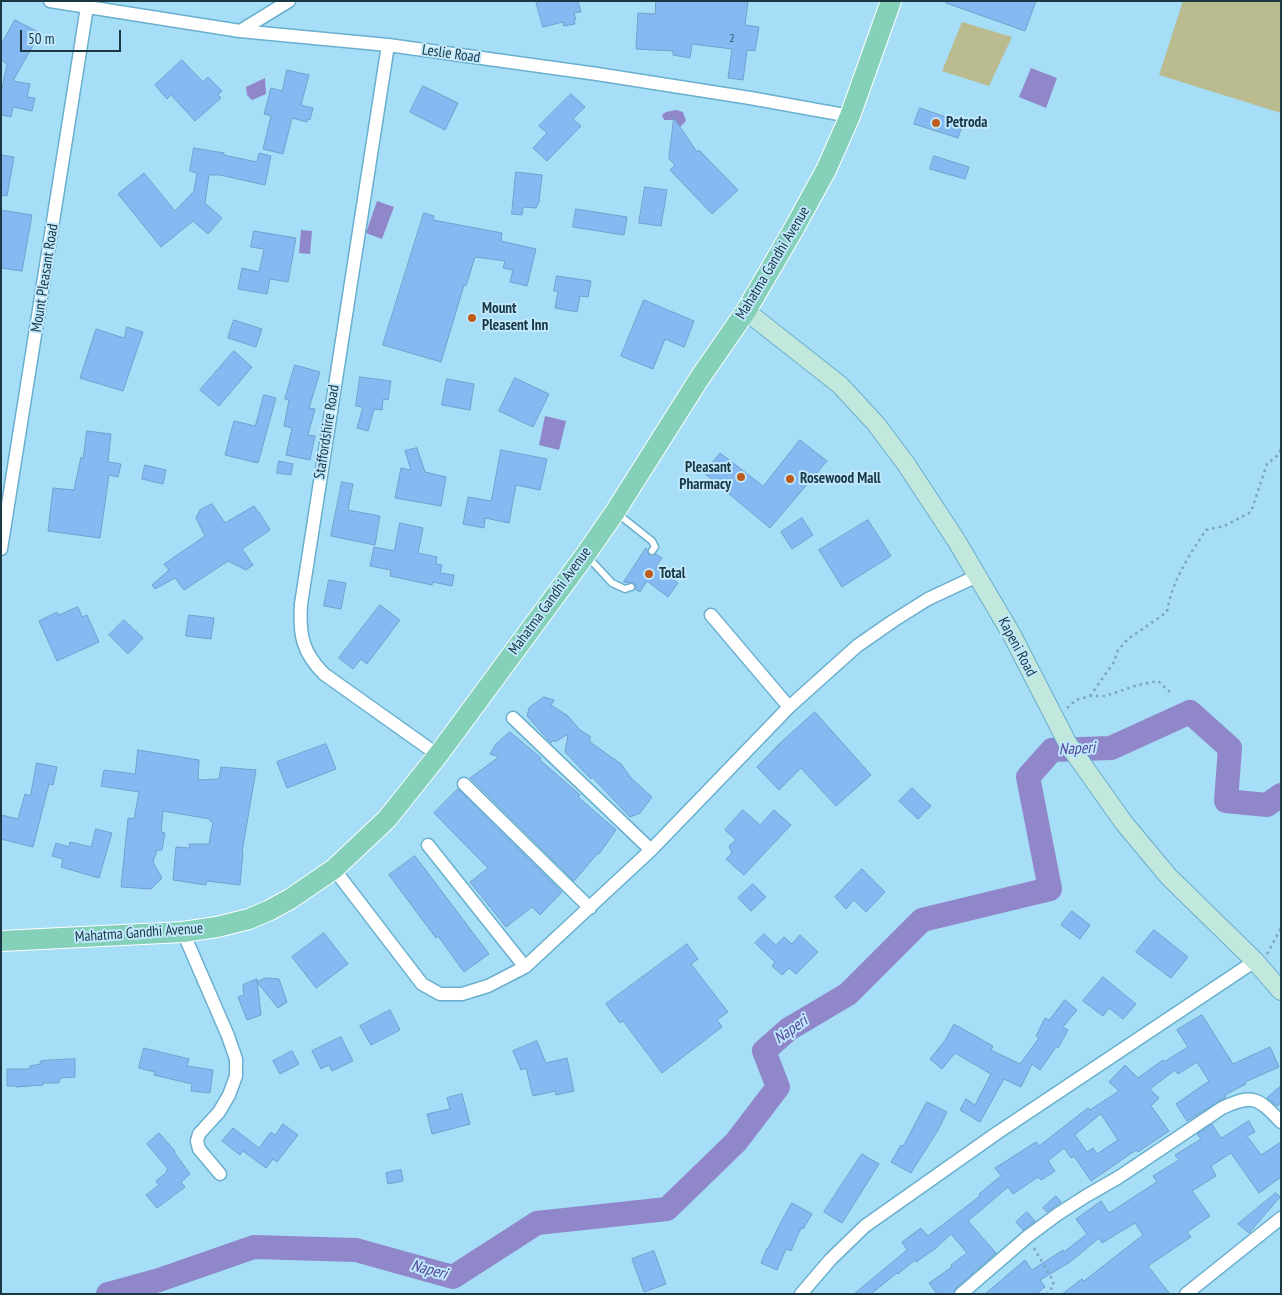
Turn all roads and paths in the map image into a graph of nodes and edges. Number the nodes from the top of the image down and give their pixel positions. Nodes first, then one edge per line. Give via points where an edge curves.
1 (50, 1) edge
2 (289, 1) edge
3 (890, 1) edge
4 (87, 7) junction
5 (240, 30) junction
6 (388, 45) junction
7 (850, 116) junction
8 (746, 311) junction
9 (1281, 449) edge
10 (615, 512) junction
11 (1, 549) edge
12 (652, 552) dead end
13 (586, 554) junction
14 (977, 576) junction
15 (631, 587) dead end
16 (711, 615) dead end
17 (1171, 693) dead end
18 (1090, 696) junction
19 (789, 707) junction
20 (513, 718) dead end
21 (1055, 718) junction
22 (438, 755) junction
23 (464, 784) dead end
24 (428, 845) dead end
25 (651, 850) junction
26 (334, 869) junction
27 (590, 908) junction
28 (1281, 928) edge
29 (183, 932) junction
30 (1, 941) edge
31 (1255, 961) junction
32 (524, 967) junction
33 (1281, 991) edge
34 (1281, 1122) edge
35 (220, 1174) dead end
36 (1281, 1218) edge
37 (1028, 1236) junction
38 (800, 1294) edge
39 (962, 1294) edge
40 (1047, 1294) edge
41 (1186, 1294) edge

1 - 4 street, Leslie Road
2 - 5 street
3 - 7 main road, Mahatma Gandhi Avenue
4 - 5 street, Leslie Road
4 - 11 street, Mount Pleasant Road
5 - 6 street, Leslie Road
6 - 7 street, Leslie Road via 597,74
6 - 22 street, Staffordshire Road via 299,627 311,661 324,674
7 - 8 main road, Mahatma Gandhi Avenue via 826,170
8 - 10 main road, Mahatma Gandhi Avenue
8 - 14 main road, Kapeni Road via 840,385 876,424 911,471
9 - 18 path via 1267,464 1251,512 1224,526 1206,530 1174,586 1167,612 1128,639
10 - 12 lane via 652,541 655,547
10 - 13 main road, Mahatma Gandhi Avenue
13 - 15 lane via 612,583 625,589
13 - 22 main road, Mahatma Gandhi Avenue
14 - 19 street via 928,599 857,646
14 - 21 main road, Kapeni Road
16 - 19 street
17 - 18 path via 1158,681 1105,696
18 - 21 path via 1076,700
19 - 25 street
20 - 25 street
21 - 31 main road, Kapeni Road via 1068,744 1124,823 1169,877
22 - 26 main road, Mahatma Gandhi Avenue via 387,819
23 - 27 street
24 - 32 street
25 - 27 street
26 - 29 main road, Mahatma Gandhi Avenue via 290,899 249,919
26 - 32 street via 422,984 440,994 462,994 488,986
27 - 32 street
28 - 31 path via 1268,953
29 - 30 main road, Mahatma Gandhi Avenue
29 - 35 street via 236,1059 236,1076 229,1096 197,1141 199,1149
31 - 33 main road, Kapeni Road
31 - 38 street via 997,1133 865,1226
34 - 37 street via 1264,1104 1252,1099 1238,1100
36 - 41 street
37 - 39 street
37 - 40 path via 1054,1285

